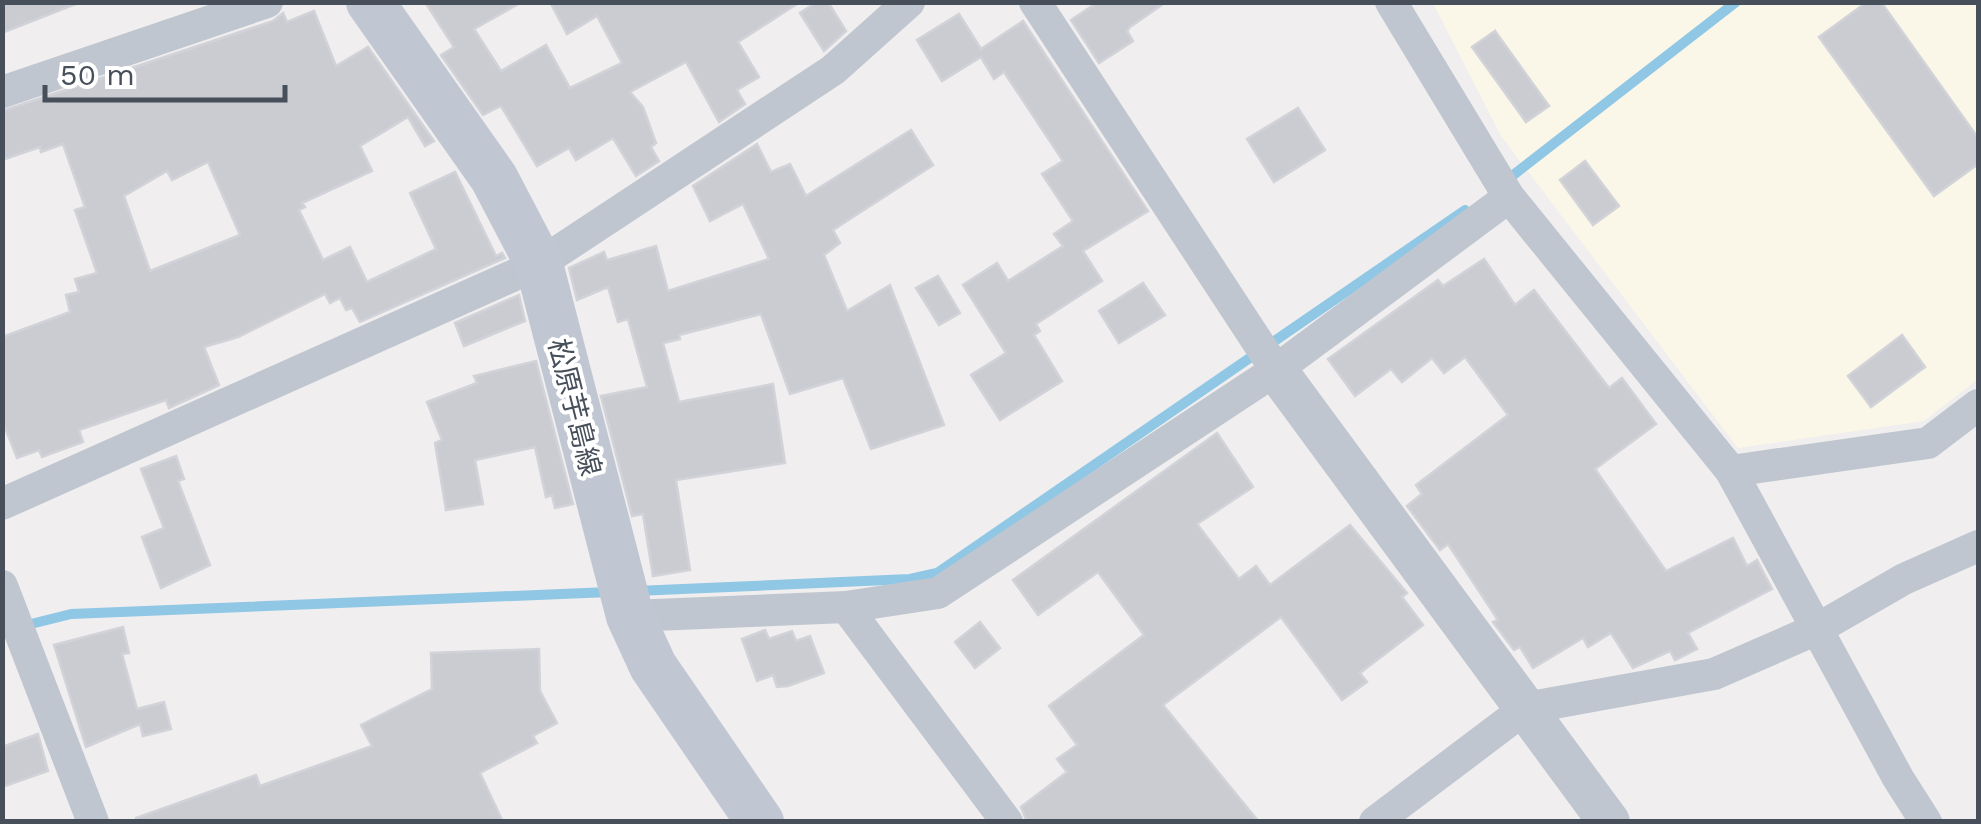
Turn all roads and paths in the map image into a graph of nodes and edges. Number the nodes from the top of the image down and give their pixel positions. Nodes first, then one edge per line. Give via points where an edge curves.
1 (267, 2) edge
2 (370, 2) edge
3 (909, 2) edge
4 (1035, 2) edge
5 (1391, 2) edge
6 (2, 92) edge
7 (1500, 184) junction
8 (539, 264) junction
9 (1268, 358) junction
10 (1978, 405) edge
11 (1731, 471) junction
12 (2, 504) edge
13 (1978, 546) edge
14 (2, 586) edge
15 (624, 599) junction
16 (846, 607) junction
17 (1818, 629) junction
18 (1526, 708) junction
19 (93, 822) edge
20 (760, 822) edge
21 (1006, 822) edge
22 (1375, 822) edge
23 (1610, 822) edge
24 (1926, 822) edge

1 - 6 street
2 - 8 main road, 松原芋島線 via 494,178
3 - 8 street via 832,70
4 - 9 street
5 - 7 street
7 - 9 street
7 - 11 street
8 - 12 street
8 - 15 main road, 松原芋島線
9 - 16 street via 938,592
9 - 18 street
10 - 11 street via 1928,443
11 - 17 street
13 - 17 street via 1904,578
14 - 19 street
15 - 16 street
15 - 20 main road, 松原芋島線 via 653,666
16 - 21 street
17 - 18 street via 1714,674
17 - 24 street
18 - 22 street
18 - 23 street

